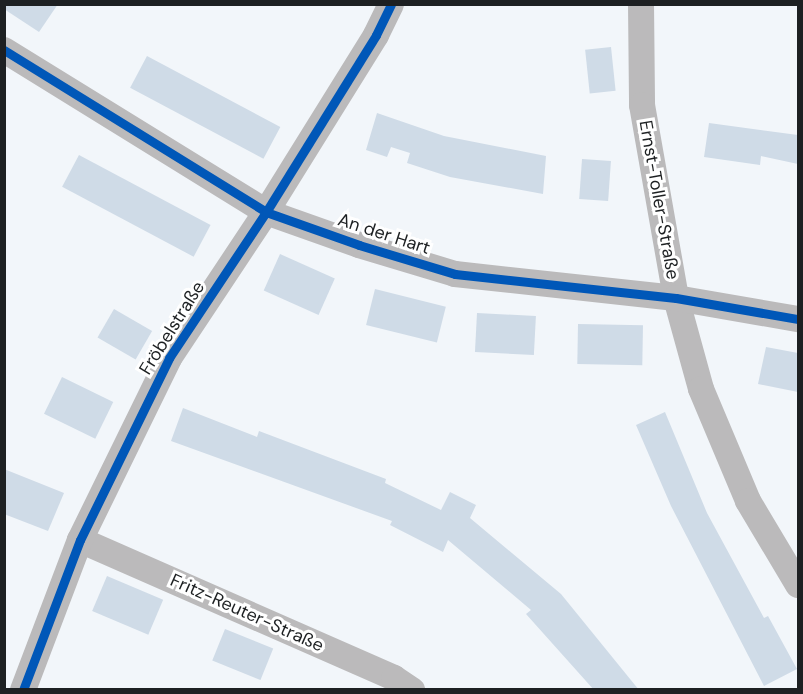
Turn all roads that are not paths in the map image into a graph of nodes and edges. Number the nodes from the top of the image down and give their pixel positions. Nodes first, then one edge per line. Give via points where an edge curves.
1 (391, 4) edge
2 (641, 4) edge
3 (4, 50) edge
4 (266, 212) junction
5 (676, 298) junction
6 (798, 319) edge
7 (80, 540) junction
8 (798, 585) edge
9 (23, 690) edge
10 (412, 690) edge

1 - 4 street, Fröbelstraße via 376,35
2 - 5 street, Ernst-Toller-Straße via 642,105
3 - 4 street, An der Hart
4 - 5 street, An der Hart via 455,274
4 - 7 street, Fröbelstraße via 169,358
5 - 6 street, An der Hart
5 - 8 street, Ernst-Toller-Straße via 700,389 748,501
7 - 9 street, Fröbelstraße
7 - 10 street, Fritz-Reuter-Straße via 394,678

